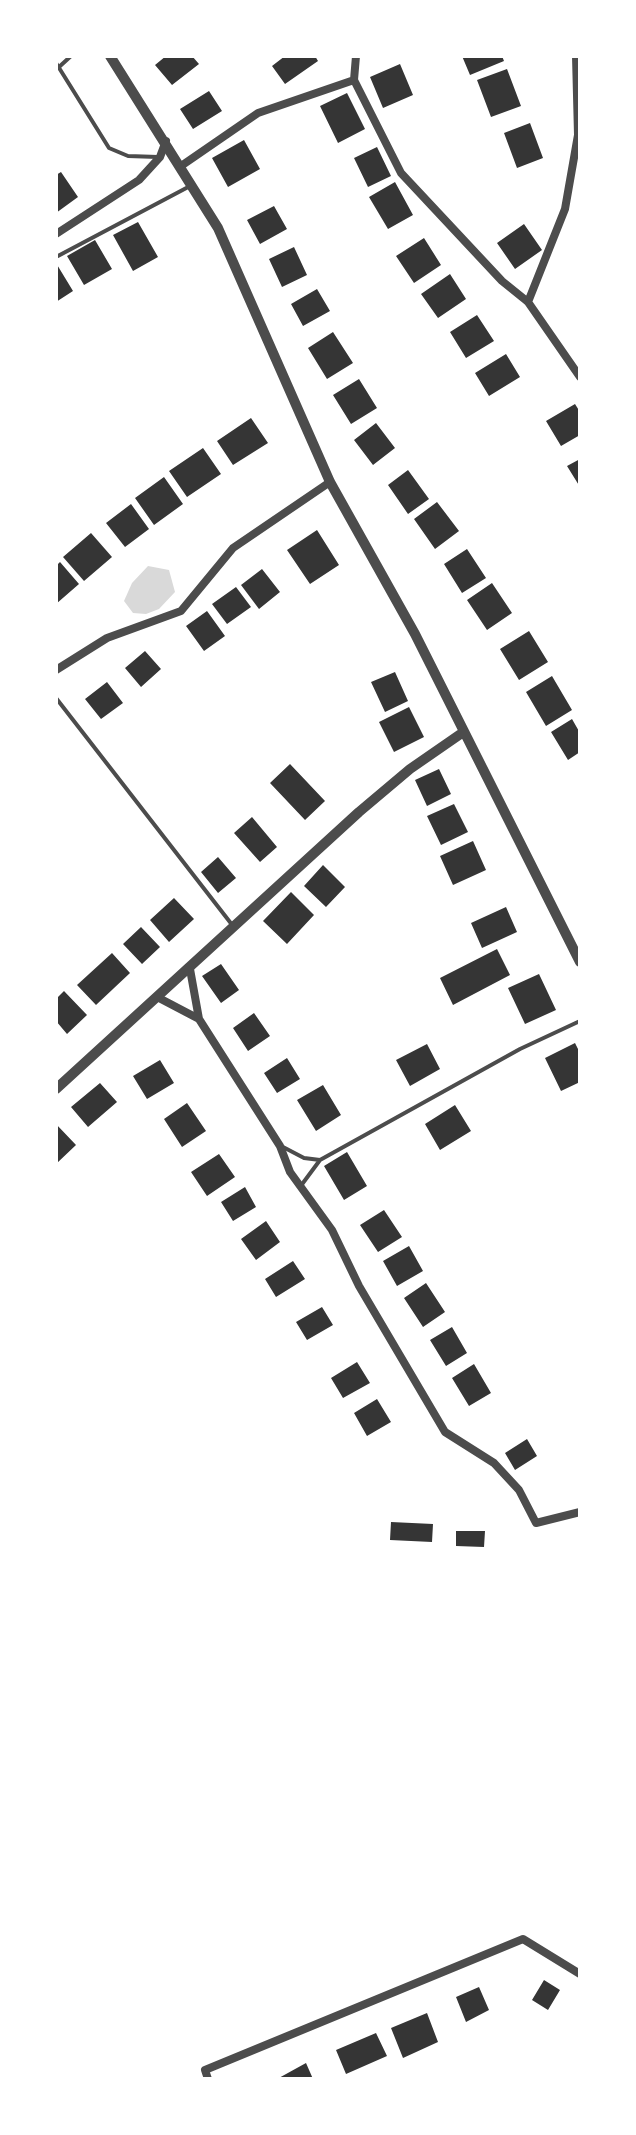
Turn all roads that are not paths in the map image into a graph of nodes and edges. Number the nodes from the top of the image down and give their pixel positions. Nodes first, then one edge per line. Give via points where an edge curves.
1 (71, 56) edge
2 (110, 56) edge
3 (356, 56) edge
4 (576, 56) edge
5 (58, 65) edge
6 (354, 80) junction
7 (166, 141) junction
8 (160, 157) junction
9 (181, 166) junction
10 (193, 185) junction
11 (56, 234) edge
12 (56, 257) edge
13 (528, 302) junction
14 (580, 377) edge
15 (330, 482) junction
16 (56, 670) edge
17 (56, 698) edge
18 (462, 733) junction
19 (234, 928) junction
20 (580, 962) edge
21 (190, 969) junction
22 (159, 998) junction
23 (199, 1019) junction
24 (580, 1021) edge
25 (56, 1089) edge
26 (280, 1146) junction
27 (320, 1160) junction
28 (300, 1187) junction
29 (580, 1512) edge
30 (580, 1974) edge
31 (206, 2074) edge

1 - 5 lane
2 - 7 street
3 - 6 street
4 - 13 street via 578,135 565,209
5 - 8 lane via 109,148 128,156
6 - 9 street via 258,113
6 - 13 street via 401,173
7 - 8 street
7 - 9 street
8 - 11 street via 139,180
9 - 10 street
10 - 12 lane
10 - 15 street via 241,276
13 - 14 street
15 - 16 street via 233,548 181,611 107,638
15 - 18 street via 415,634
17 - 19 lane
18 - 19 street via 359,812
18 - 20 street
19 - 21 street
21 - 22 street
21 - 23 street
22 - 23 street
22 - 25 street
23 - 26 street
24 - 27 lane
26 - 27 lane
26 - 28 street
27 - 28 lane
28 - 29 street via 332,1230 445,1432 494,1463 519,1490 536,1523
30 - 31 street via 523,1939

